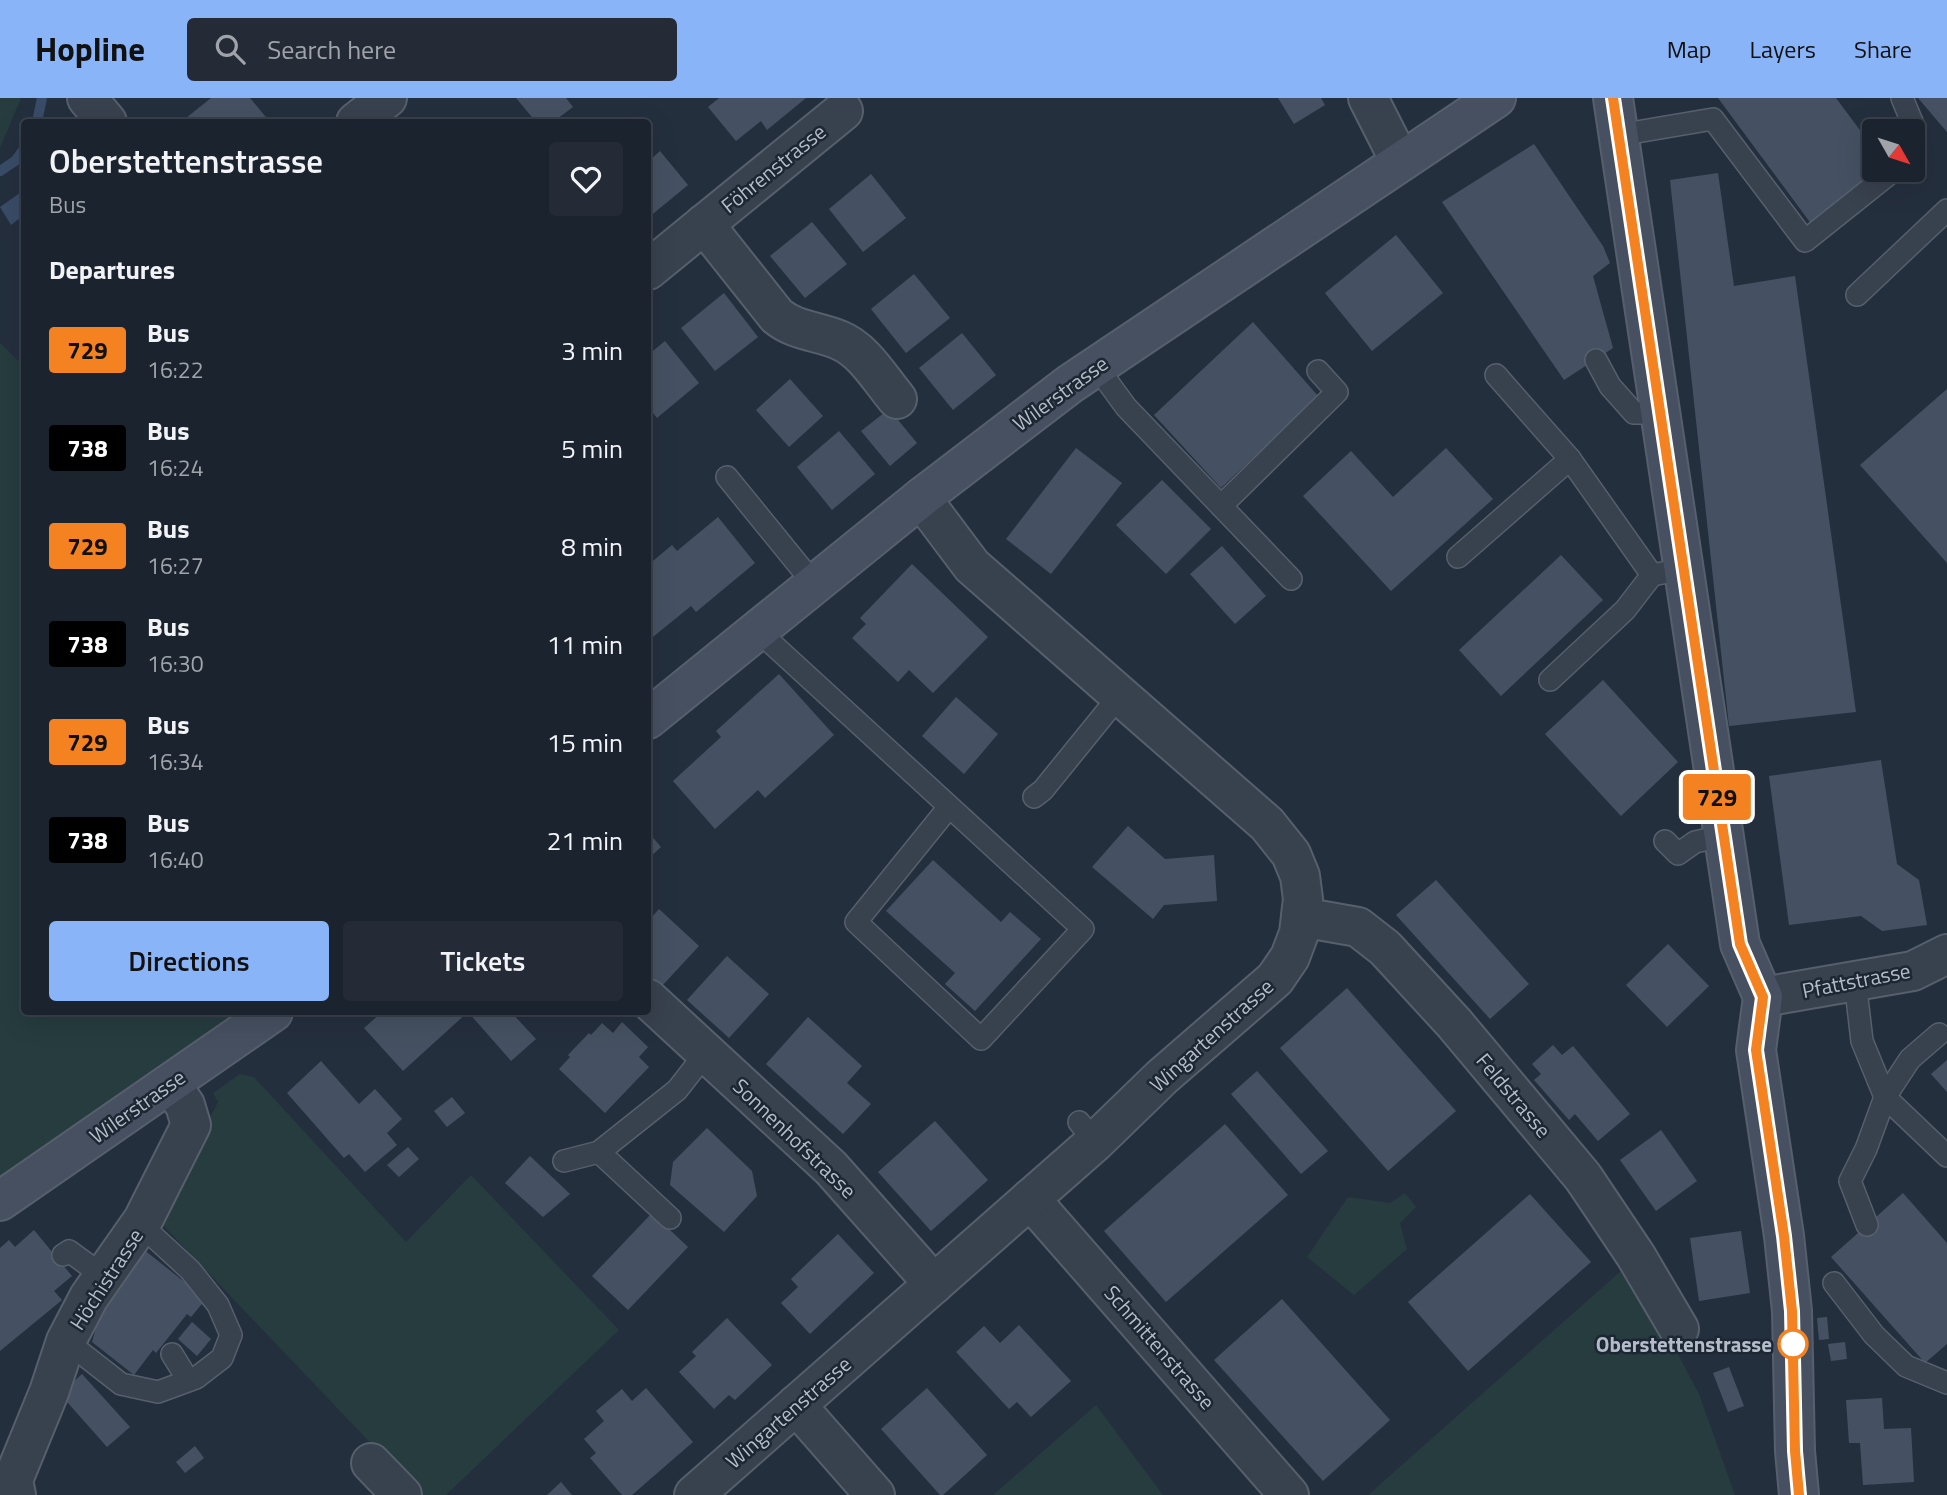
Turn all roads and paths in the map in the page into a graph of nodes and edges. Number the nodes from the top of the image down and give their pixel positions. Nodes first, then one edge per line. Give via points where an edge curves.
1 (88, 98) edge
2 (387, 98) edge
3 (1368, 98) edge
4 (1496, 98) edge
5 (1902, 98) edge
6 (842, 111) dead end
7 (1616, 116) edge
8 (105, 119) edge
9 (360, 119) edge
10 (1911, 119) edge
11 (1400, 161) junction
12 (1879, 182) edge
13 (1947, 210) edge
14 (704, 224) junction
15 (651, 268) edge
16 (1857, 295) dead end
17 (1596, 360) dead end
18 (1096, 366) junction
19 (1318, 371) dead end
20 (1496, 374) dead end
21 (897, 399) dead end
22 (1660, 413) junction
23 (1570, 459) junction
24 (727, 477) dead end
25 (921, 498) junction
26 (1221, 506) junction
27 (1458, 557) dead end
28 (1668, 572) junction
29 (1291, 579) dead end
30 (814, 583) junction
31 (757, 630) junction
32 (1550, 680) dead end
33 (1120, 695) junction
34 (651, 717) edge
35 (1034, 797) dead end
36 (949, 807) junction
37 (1723, 835) junction
38 (1665, 841) dead end
39 (1301, 917) junction
40 (1947, 954) edge
41 (1855, 981) junction
42 (1763, 997) junction
43 (651, 1002) edge
44 (269, 1015) edge
45 (1939, 1034) dead end
46 (706, 1054) junction
47 (170, 1084) junction
48 (1885, 1097) junction
49 (599, 1152) junction
50 (1947, 1155) edge
51 (564, 1161) dead end
52 (1030, 1199) junction
53 (0, 1201) edge
54 (670, 1219) dead end
55 (140, 1224) junction
56 (1867, 1225) dead end
57 (64, 1255) dead end
58 (103, 1276) junction
59 (1834, 1283) dead end
60 (933, 1284) junction
61 (1679, 1329) dead end
62 (66, 1342) junction
63 (172, 1354) dead end
64 (188, 1380) junction
65 (1947, 1382) edge
66 (796, 1405) junction
67 (371, 1463) dead end
68 (14, 1488) edge
69 (400, 1494) edge
70 (694, 1495) edge
71 (876, 1495) edge
72 (1289, 1495) edge
73 (1799, 1495) edge

1 - 8 street
2 - 9 street
3 - 11 street
4 - 11 main road, Wilerstrasse
5 - 10 lane
6 - 14 street, Föhrenstrasse
7 - 12 lane via 1713,119 1805,241
7 - 22 main road
11 - 18 main road, Wilerstrasse
13 - 16 lane
14 - 15 street, Föhrenstrasse
14 - 21 street, Föhrenstrasse via 777,316 790,325 850,345
17 - 22 lane via 1610,386 1634,413
18 - 25 main road, Wilerstrasse
18 - 26 lane via 1126,407
19 - 26 lane via 1337,392
20 - 23 lane
22 - 28 main road
23 - 27 lane
23 - 28 lane
24 - 30 lane
25 - 30 main road, Wilerstrasse
25 - 33 street, Wingartenstrasse via 972,566
26 - 29 lane
28 - 32 lane
28 - 37 main road
30 - 31 main road, Wilerstrasse
31 - 34 main road, Wilerstrasse
31 - 36 lane
33 - 35 lane
33 - 39 street, Wingartenstrasse via 1278,837 1300,876
36 - 36 lane via 856,922 981,1039 1083,929
37 - 38 lane via 1695,842 1678,854
37 - 42 main road via 1740,944
39 - 52 street, Wingartenstrasse via 1290,957 1275,979 1155,1069 1087,1132
39 - 61 street, Feldstrasse via 1358,927 1385,948 1454,1023 1583,1177
40 - 41 street, Pfattstrasse via 1913,971
41 - 42 street, Pfattstrasse
41 - 48 lane via 1862,1041
42 - 73 main road via 1756,1050 1792,1311
43 - 46 street, Sonnenhofstrasse
44 - 47 main road, Wilerstrasse
45 - 48 lane via 1910,1059
46 - 49 lane via 677,1090
46 - 60 street, Sonnenhofstrasse via 831,1168
47 - 53 main road, Wilerstrasse
47 - 55 street, Höchistrasse via 185,1105 191,1125
48 - 50 lane
48 - 56 lane via 1850,1181
49 - 51 lane
49 - 54 lane
52 - 60 street, Wingartenstrasse
52 - 72 street, Schmittenstrasse
55 - 58 street, Höchistrasse
55 - 64 lane via 190,1270 218,1305 231,1335 222,1359
57 - 58 lane via 69,1251
58 - 62 street, Höchistrasse
59 - 65 lane via 1874,1335 1906,1366
60 - 66 street, Wingartenstrasse
62 - 64 lane via 121,1384 158,1392
62 - 68 street, Höchistrasse
63 - 64 lane
66 - 70 street, Wingartenstrasse
66 - 71 street
67 - 69 street

